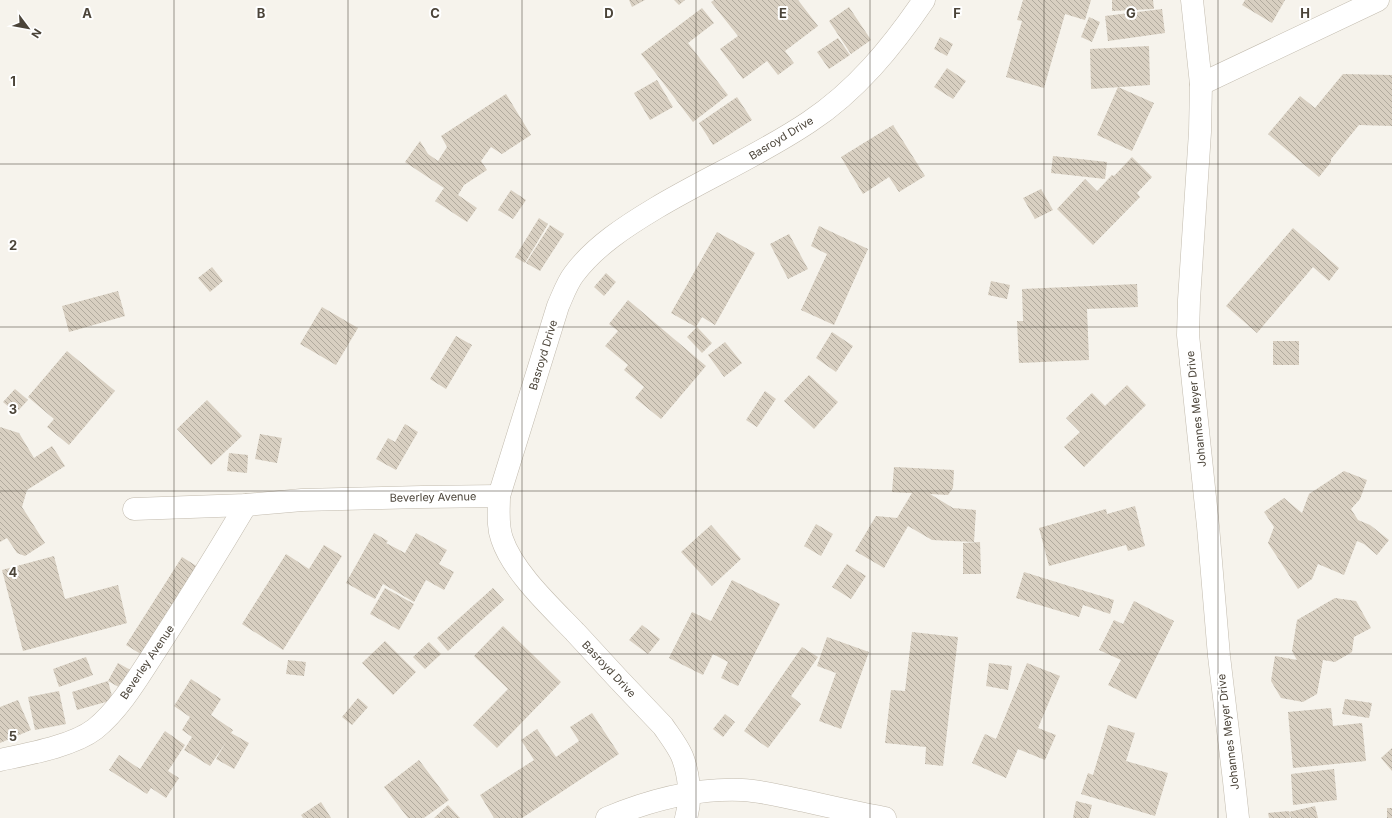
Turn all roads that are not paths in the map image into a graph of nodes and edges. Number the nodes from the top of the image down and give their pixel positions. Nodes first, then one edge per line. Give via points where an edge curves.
1 (924, 0) edge
2 (1192, 0) edge
3 (1378, 0) edge
4 (1201, 84) junction
5 (499, 496) junction
6 (246, 505) junction
7 (134, 509) dead end
8 (0, 760) edge
9 (690, 793) junction
10 (607, 818) edge
11 (686, 818) edge
12 (885, 818) edge
13 (1238, 818) edge

1 - 5 street, Basroyd Drive via 893,44 872,68 847,93 816,117 777,143 638,219 586,259 566,285 558,306
2 - 4 street, Johannes Meyer Drive
3 - 4 street
4 - 13 street, Johannes Meyer Drive via 1188,335 1219,656
5 - 6 street, Beverley Avenue via 309,500
5 - 9 street, Basroyd Drive via 498,524 509,555 558,615 674,741 682,756
6 - 7 street, Beverley Avenue
6 - 8 street, Beverley Avenue via 186,604 138,677 108,715 94,729 80,737 39,751
9 - 10 street via 661,799
9 - 11 street, Basroyd Drive
9 - 12 street via 743,790

